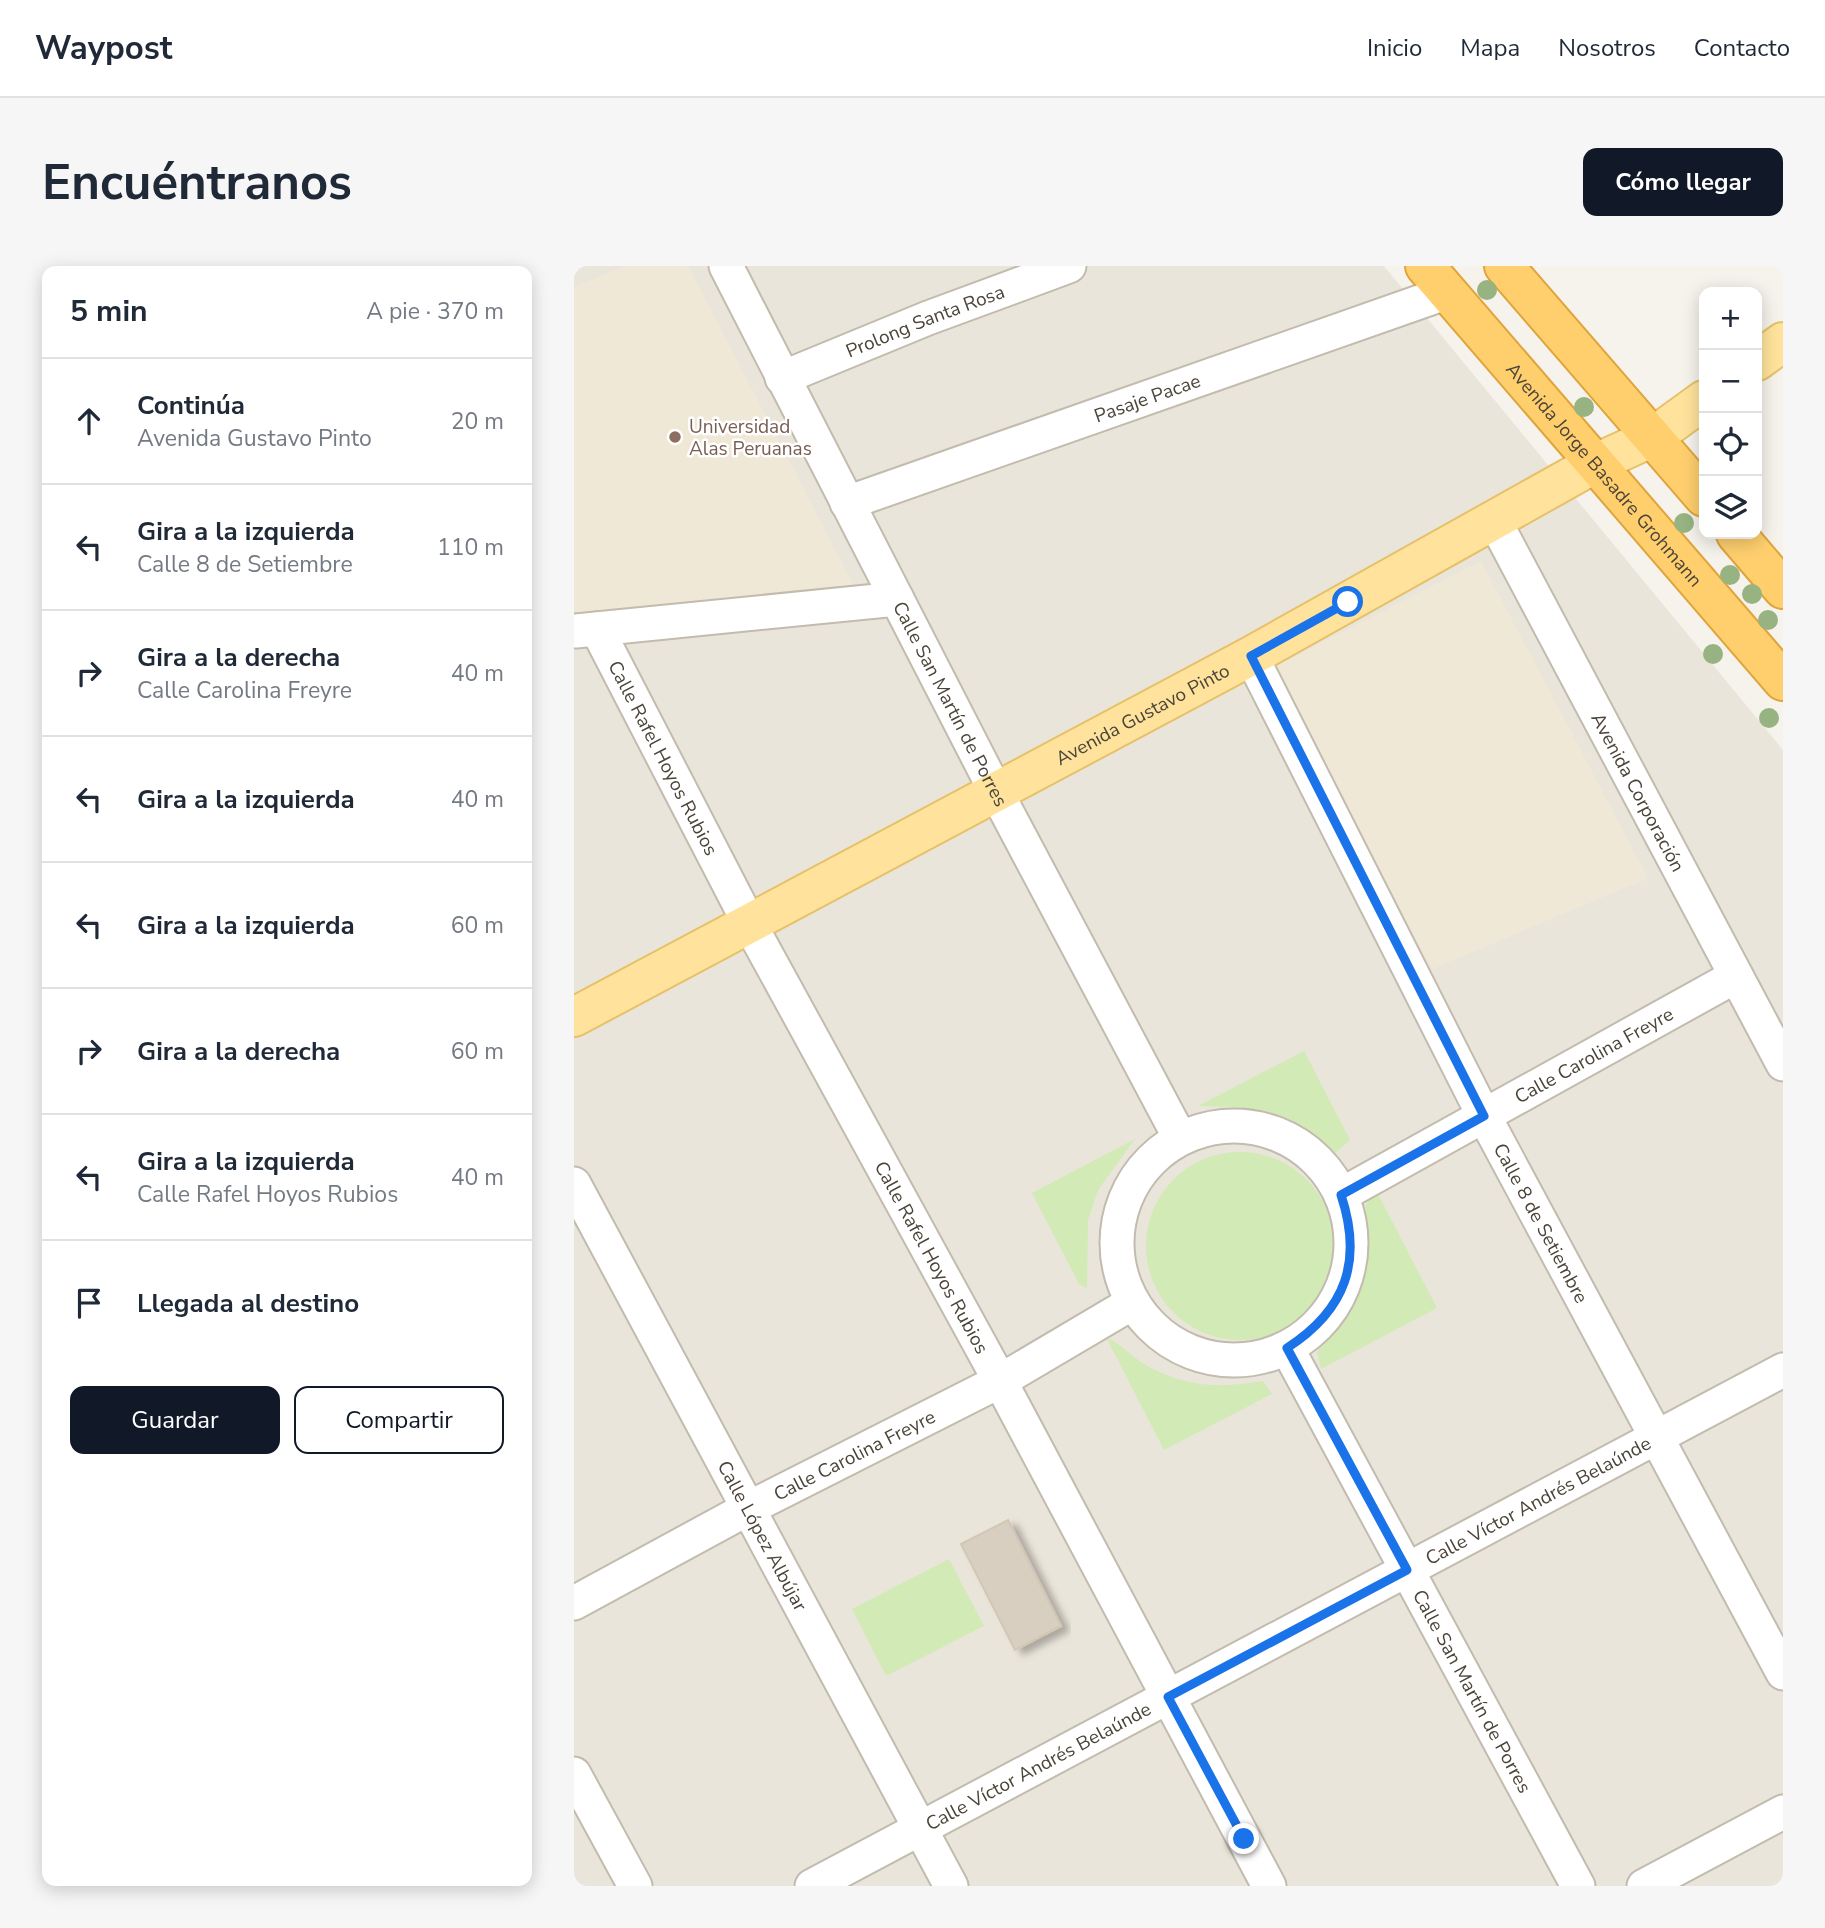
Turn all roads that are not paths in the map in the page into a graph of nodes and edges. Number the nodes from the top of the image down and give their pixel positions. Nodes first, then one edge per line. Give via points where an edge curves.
1 (726, 266) edge
2 (1069, 266) edge
3 (1504, 266) edge
4 (1437, 279) edge
5 (1783, 342) edge
6 (1762, 357) edge
7 (782, 378) junction
8 (1699, 404) edge
9 (1653, 437) junction
10 (1594, 464) junction
11 (1699, 492) edge
12 (848, 503) junction
13 (1493, 520) junction
14 (1739, 539) edge
15 (1783, 589) edge
16 (897, 599) junction
17 (585, 630) edge
18 (1251, 656) junction
19 (1783, 681) edge
20 (995, 790) junction
21 (749, 923) junction
22 (1736, 976) junction
23 (574, 1017) edge
24 (1783, 1064) edge
25 (1484, 1116) junction
26 (1180, 1138) junction
27 (574, 1184) edge
28 (1341, 1195) junction
29 (1132, 1303) junction
30 (1287, 1348) junction
31 (1783, 1370) edge
32 (1000, 1381) junction
33 (1656, 1438) junction
34 (747, 1509) junction
35 (1407, 1570) junction
36 (574, 1603) edge
37 (1783, 1673) edge
38 (1168, 1697) junction
39 (574, 1774) edge
40 (1783, 1812) edge
41 (920, 1829) junction
42 (635, 1886) edge
43 (812, 1886) edge
44 (951, 1886) edge
45 (1269, 1886) edge
46 (1578, 1886) edge
47 (1644, 1886) edge

1 - 7 street, Calle San Martín de Porres
2 - 7 street, Prolong Santa Rosa
3 - 9 highway
4 - 10 highway, Avenida Jorge Basadre Grohmann
4 - 12 street, Pasaje Pacae
5 - 6 main road
7 - 12 street, Calle San Martín de Porres
8 - 9 main road, Avenida Gustavo Pinto
9 - 10 main road, Avenida Gustavo Pinto
9 - 11 highway
10 - 13 main road, Avenida Gustavo Pinto
10 - 19 highway, Avenida Jorge Basadre Grohmann
12 - 16 street, Calle San Martín de Porres
13 - 18 main road, Avenida Gustavo Pinto
13 - 22 street, Avenida Corporación
14 - 15 highway
16 - 17 street
16 - 20 street, Calle San Martín de Porres
17 - 21 street, Calle Rafel Hoyos Rubios
18 - 20 main road, Avenida Gustavo Pinto
18 - 25 street, Calle 8 de Setiembre
20 - 21 main road, Avenida Gustavo Pinto
20 - 26 street, Calle San Martín de Porres
21 - 23 main road, Avenida Gustavo Pinto
21 - 32 street, Calle Rafel Hoyos Rubios
22 - 24 street, Avenida Corporación
22 - 25 street, Calle Carolina Freyre
25 - 28 street, Calle Carolina Freyre
25 - 33 street, Calle 8 de Setiembre
26 - 28 street via 1225,1125 1273,1131 1313,1156
26 - 29 street via 1143,1168 1121,1210 1117,1258
27 - 34 street, Calle López Albújar
28 - 30 street via 1351,1241 1343,1286 1321,1322
29 - 30 street via 1164,1338 1205,1358 1247,1360
29 - 32 street, Calle Carolina Freyre
30 - 35 street, Calle San Martín de Porres
31 - 33 street, Calle Víctor Andrés Belaúnde
32 - 34 street, Calle Carolina Freyre
32 - 38 street, Calle Rafel Hoyos Rubios
33 - 35 street, Calle Víctor Andrés Belaúnde
33 - 37 street, Calle 8 de Setiembre
34 - 36 street, Calle Carolina Freyre
34 - 41 street, Calle López Albújar
35 - 38 street, Calle Víctor Andrés Belaúnde
35 - 46 street, Calle San Martín de Porres
38 - 41 street, Calle Víctor Andrés Belaúnde
38 - 45 street, Calle Rafel Hoyos Rubios
39 - 42 street
40 - 47 street
41 - 43 street, Calle Víctor Andrés Belaúnde
41 - 44 street, Calle López Albújar

